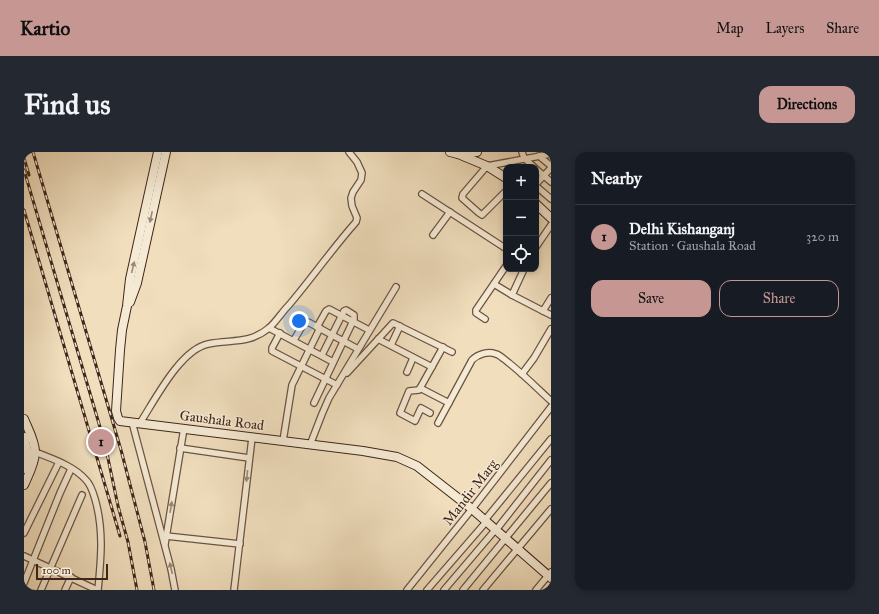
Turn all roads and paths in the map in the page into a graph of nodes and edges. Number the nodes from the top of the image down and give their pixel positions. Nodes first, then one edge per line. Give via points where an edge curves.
1 (158, 152) edge
2 (166, 152) edge
3 (349, 152) edge
4 (477, 152) edge
5 (454, 153) edge
6 (551, 154) edge
7 (523, 155) edge
8 (540, 156) junction
9 (508, 162) junction
10 (510, 164) edge
11 (531, 164) edge
12 (487, 166) junction
13 (551, 167) edge
14 (539, 172) edge
15 (503, 176) edge
16 (544, 176) junction
17 (539, 182) edge
18 (551, 182) edge
19 (539, 188) edge
20 (422, 194) dead end
21 (503, 194) edge
22 (551, 199) edge
23 (539, 207) edge
24 (450, 212) junction
25 (551, 218) edge
26 (551, 225) edge
27 (433, 235) dead end
28 (539, 243) edge
29 (503, 246) edge
30 (503, 270) edge
31 (523, 272) edge
32 (494, 284) junction
33 (396, 288) dead end
34 (512, 295) junction
35 (551, 298) edge
36 (128, 306) junction
37 (543, 311) junction
38 (341, 315) junction
39 (551, 315) edge
40 (485, 319) dead end
41 (353, 322) junction
42 (400, 326) junction
43 (269, 328) junction
44 (318, 328) junction
45 (551, 329) edge
46 (369, 330) junction
47 (280, 333) junction
48 (333, 334) junction
49 (378, 339) junction
50 (294, 340) junction
51 (344, 341) junction
52 (391, 345) junction
53 (443, 347) junction
54 (309, 349) junction
55 (358, 349) junction
56 (452, 352) dead end
57 (322, 355) junction
58 (413, 358) junction
59 (333, 362) junction
60 (301, 366) junction
61 (432, 367) junction
62 (406, 372) dead end
63 (522, 374) junction
64 (325, 379) junction
65 (338, 383) junction
66 (420, 388) junction
67 (551, 401) edge
68 (314, 403) dead end
69 (449, 404) junction
70 (551, 407) edge
71 (430, 413) dead end
72 (24, 419) edge
73 (136, 423) junction
74 (438, 423) dead end
75 (184, 428) junction
76 (24, 437) edge
77 (252, 438) junction
78 (551, 439) edge
79 (283, 441) junction
80 (310, 445) junction
81 (180, 448) junction
82 (32, 453) junction
83 (249, 458) junction
84 (551, 460) edge
85 (58, 462) junction
86 (25, 464) edge
87 (71, 469) junction
88 (551, 483) edge
89 (24, 485) edge
90 (82, 495) dead end
91 (472, 509) junction
92 (551, 509) edge
93 (486, 521) junction
94 (496, 530) junction
95 (24, 533) edge
96 (166, 536) junction
97 (506, 538) junction
98 (240, 544) junction
99 (164, 546) junction
100 (518, 549) junction
101 (24, 556) edge
102 (34, 560) junction
103 (50, 567) junction
104 (550, 575) edge
105 (71, 577) junction
106 (24, 583) edge
107 (86, 588) edge
108 (41, 590) edge
109 (65, 590) edge
110 (98, 590) edge
111 (174, 590) edge
112 (234, 590) edge
113 (407, 590) edge
114 (427, 590) edge
115 (444, 590) edge
116 (463, 590) edge
117 (483, 590) edge
118 (536, 590) edge

36 -> 1 street, Gaushala Road via 130,279
2 -> 36 street via 137,283
3 - 43 street via 362,173 351,198 357,220
4 - 5 street
5 - 12 street
6 - 8 street
7 - 8 street
7 - 9 street
7 - 11 street
8 - 13 street
9 - 10 street
9 - 12 street
12 - 15 street
12 - 21 street via 462,198 482,215
13 - 16 street
14 - 16 street
16 - 17 street
16 - 18 street
19 - 22 street
20 - 24 street
23 - 25 street
24 - 27 street
24 - 29 street
26 - 28 street
30 - 32 street
31 - 34 street
32 - 34 street
32 - 40 street via 476,312
33 - 46 street
34 - 37 street
35 - 37 street
36 - 73 street, Gaushala Road via 122,330 116,411 120,420
37 - 39 street
38 - 41 street via 346,310 355,316
38 - 44 street via 327,310
38 - 48 street
41 - 46 street
41 - 51 street
42 - 49 street via 393,323
42 - 52 street
42 - 53 street
43 - 47 street
43 - 73 street via 243,341 208,344 194,351 172,374
44 - 48 street
44 - 50 street via 306,322
44 - 54 street
45 - 63 street
46 - 55 street
47 - 50 street
47 - 60 street via 272,351
48 - 51 street
48 - 57 street
49 - 52 street
49 - 65 street
50 - 54 street
51 - 55 street
51 - 59 street
52 - 58 street
53 - 56 street
53 - 61 street
54 - 57 street
54 - 60 street
55 - 65 street
57 - 59 street
58 - 61 street
58 - 62 street
59 - 64 street
60 - 64 street
60 - 79 street via 291,390
61 - 66 street
63 - 67 street
63 - 69 street via 497,354 481,354 472,360
64 - 65 street
64 - 68 street
65 - 80 street via 323,410
66 - 69 street
66 - 71 street via 409,391 400,413 415,421 421,408
69 - 74 street
70 - 91 street, Mandir Marg
72 - 82 street via 32,438
73 - 75 street, Gaushala Road
73 - 99 street
75 - 77 street, Gaushala Road
75 - 81 street
76 - 82 street
77 - 79 street, Gaushala Road
77 - 83 street
78 - 93 street
79 - 80 street, Gaushala Road
80 - 91 street, Gaushala Road via 397,456 417,466
81 - 83 street
96 -> 81 street
82 - 85 street
82 - 86 street
82 - 89 street via 31,470
83 -> 98 street
84 - 94 street
85 - 87 street
85 - 95 street
87 - 102 street
87 - 110 street via 87,481 98,509 102,546
88 - 97 street
90 - 103 street
91 - 93 street, Gaushala Road
91 - 113 street, Mandir Marg
92 - 100 street
93 - 94 street, Gaushala Road
93 - 114 street
94 - 97 street, Gaushala Road
94 - 115 street
96 - 98 street
96 - 99 street
97 - 100 street, Gaushala Road
97 - 116 street
98 - 112 street
111 -> 99 street
100 - 104 street, Gaushala Road
100 - 117 street
101 - 102 street
102 - 103 street
102 - 106 street
103 - 105 street
103 - 108 street
104 - 118 street
105 - 107 street
105 - 109 street
107 - 110 street

